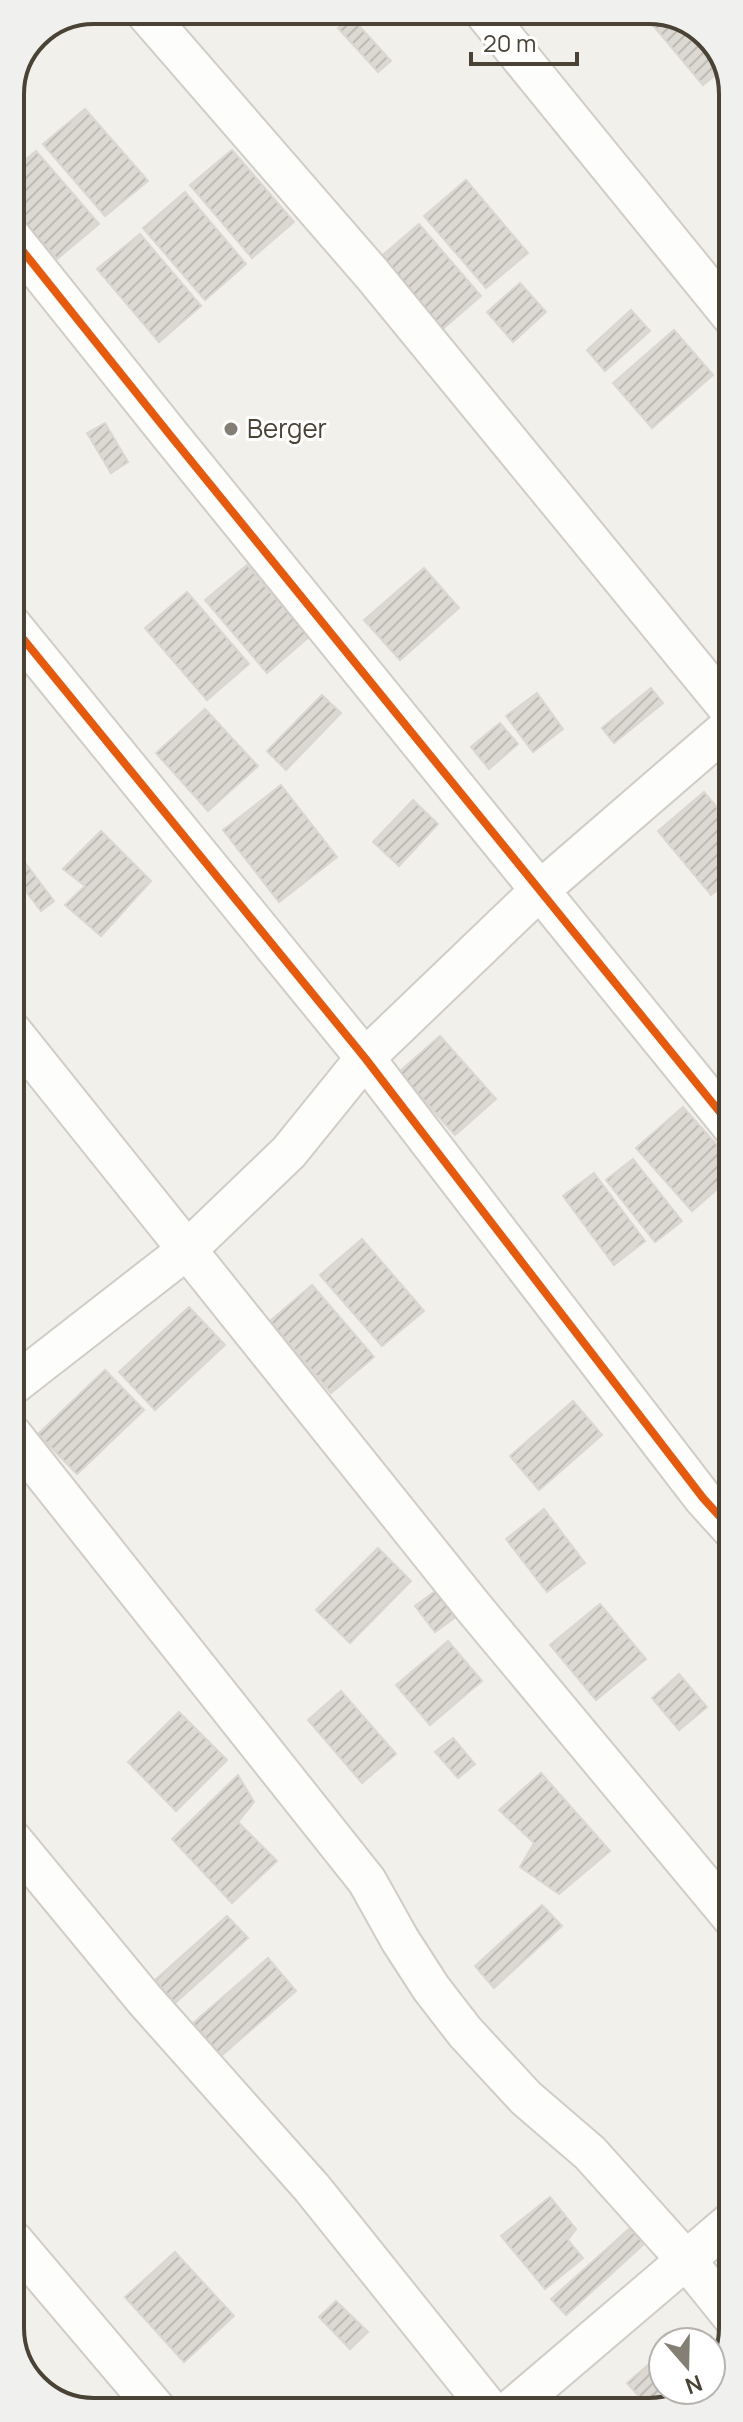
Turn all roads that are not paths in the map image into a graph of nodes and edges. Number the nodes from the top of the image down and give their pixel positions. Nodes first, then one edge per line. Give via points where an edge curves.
1 (155, 24) edge
2 (493, 24) edge
3 (24, 252) edge
4 (719, 301) edge
5 (24, 640) edge
6 (719, 697) edge
7 (719, 735) edge
8 (539, 891) junction
9 (24, 1046) edge
10 (365, 1058) junction
11 (719, 1111) edge
12 (188, 1249) junction
13 (24, 1377) edge
14 (24, 1449) edge
15 (719, 1516) edge
16 (24, 1854) edge
17 (719, 1902) edge
18 (719, 2232) edge
19 (24, 2253) edge
20 (686, 2260) junction
21 (719, 2301) edge
22 (147, 2398) edge
23 (480, 2398) edge
24 (524, 2398) edge

1 - 6 street via 372,274
2 - 4 street
3 - 8 street
5 - 10 street
7 - 8 street
8 - 10 street
8 - 11 street
9 - 12 street
10 - 12 street via 289,1152
10 - 15 street
12 - 13 street
12 - 17 street via 474,1608
14 - 20 street via 367,1881 408,1952 465,2032 526,2098 590,2153
16 - 23 street via 312,2188
18 - 20 street
19 - 22 street
20 - 21 street
20 - 24 street

